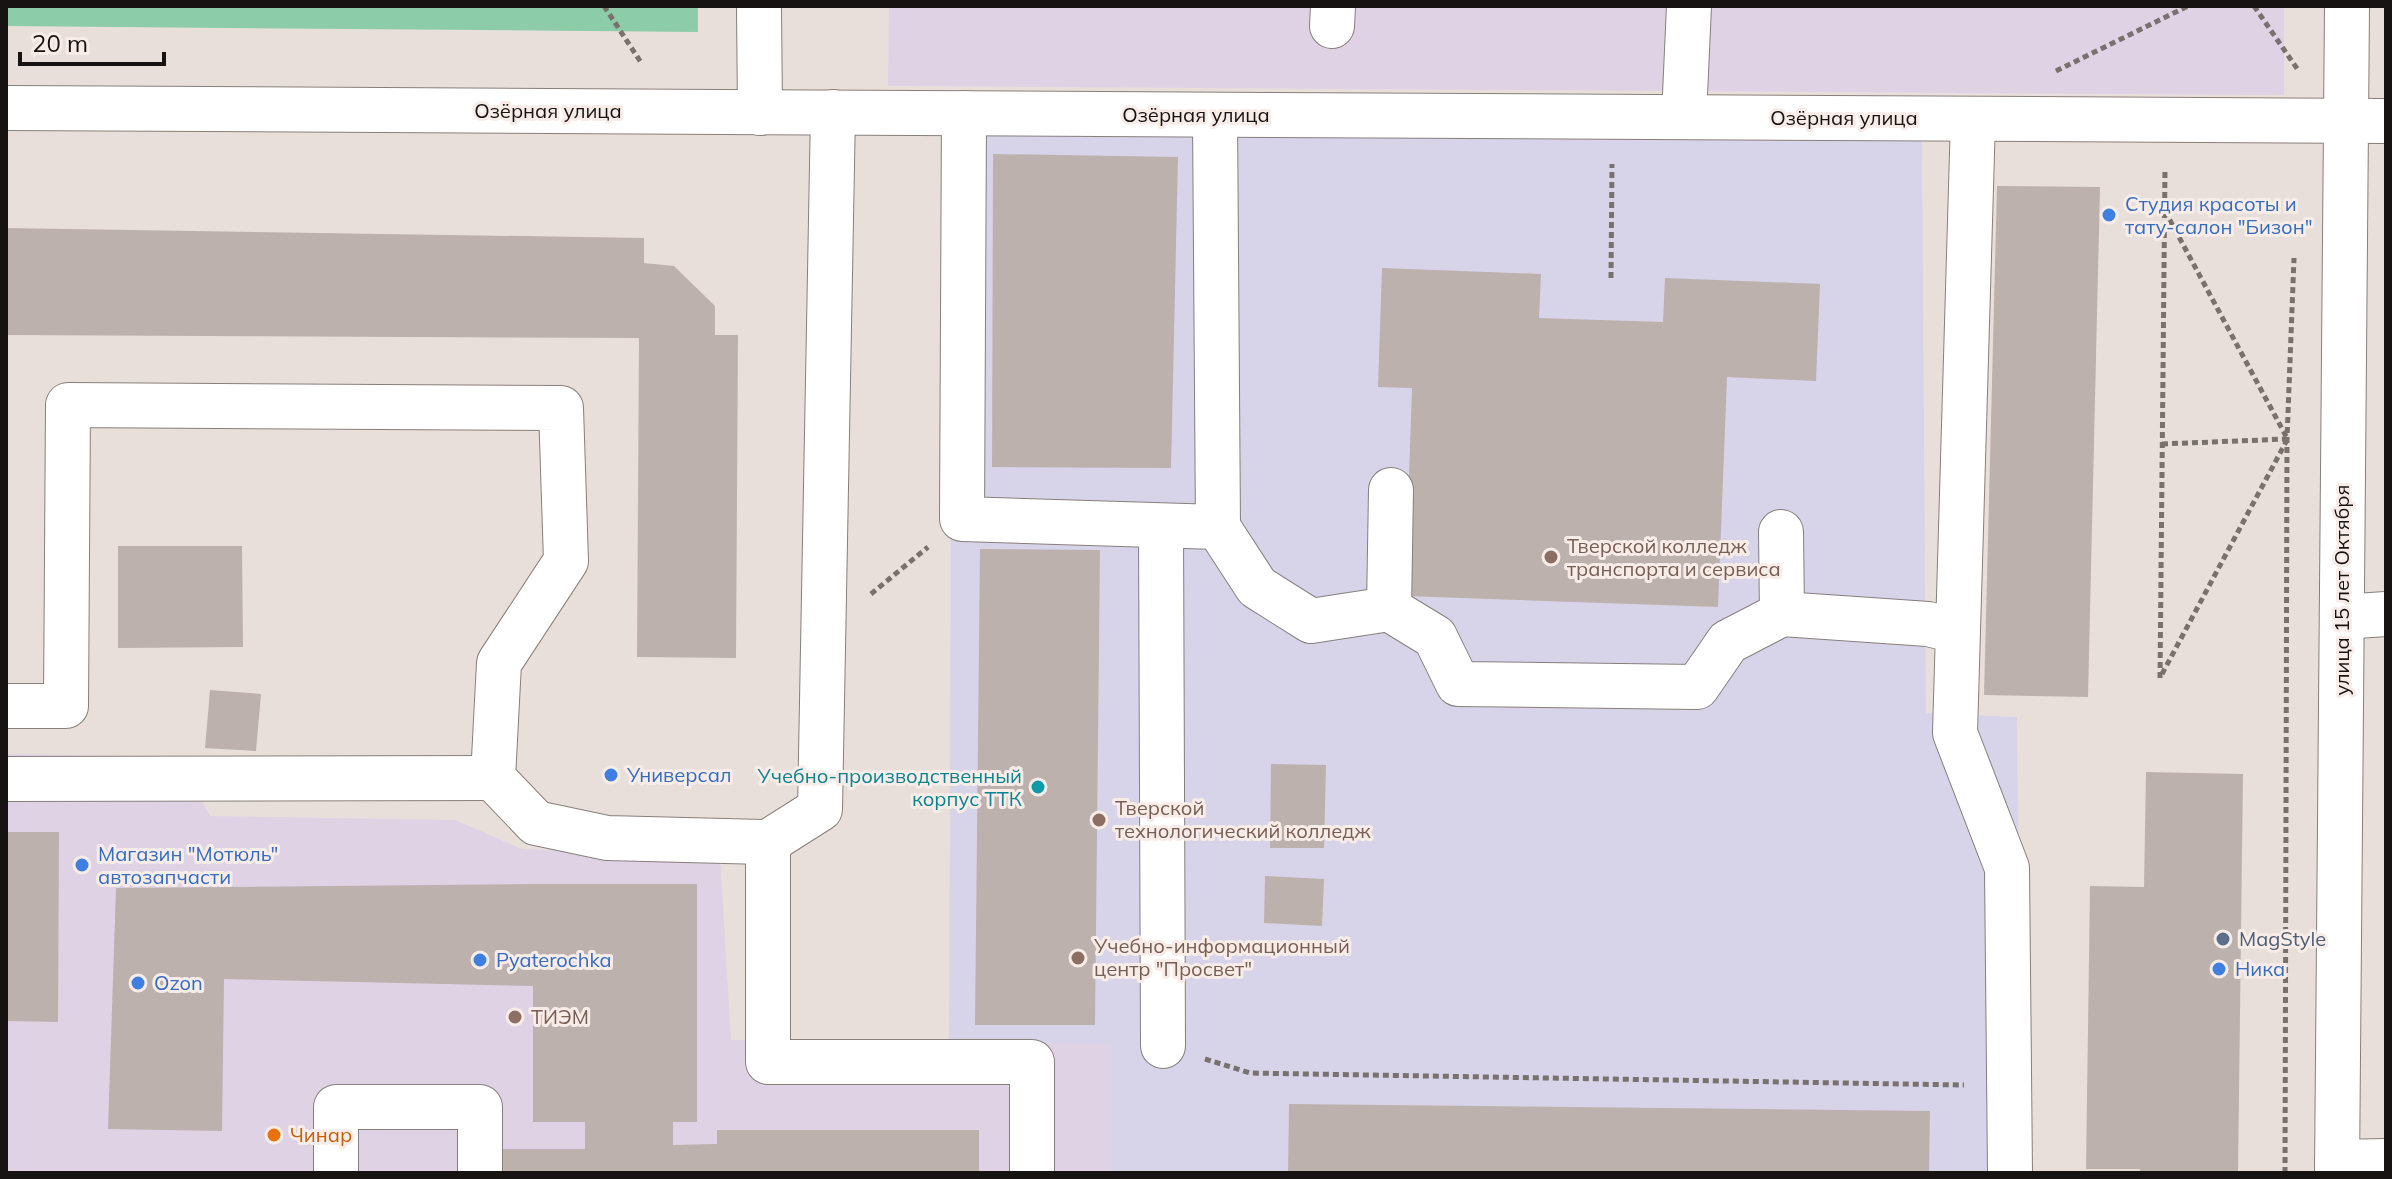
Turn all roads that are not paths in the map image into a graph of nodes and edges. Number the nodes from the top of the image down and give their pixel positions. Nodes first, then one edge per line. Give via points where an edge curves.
1 (759, 6) edge
2 (1689, 6) edge
3 (2347, 6) edge
4 (6, 108) edge
5 (833, 112) junction
6 (760, 113) junction
7 (964, 113) junction
8 (1215, 115) junction
9 (1684, 117) junction
10 (1973, 119) junction
11 (2366, 120) edge
12 (1391, 490) dead end
13 (1161, 526) junction
14 (1218, 527) junction
15 (1781, 532) dead end
16 (1389, 609) junction
17 (1782, 614) junction
18 (2386, 614) edge
19 (2342, 617) junction
20 (1957, 631) junction
21 (6, 706) edge
22 (493, 778) junction
23 (6, 779) edge
24 (768, 842) junction
25 (1163, 1046) dead end
26 (2386, 1161) edge
27 (2337, 1167) edge
28 (336, 1173) edge
29 (480, 1173) edge
30 (1032, 1173) edge
31 (2010, 1173) edge

1 - 6 street
2 - 9 street
3 - 11 street, улица 15 лет Октября
4 - 6 street, Озёрная улица
5 - 6 street, Озёрная улица
5 - 7 street, Озёрная улица
5 - 24 street via 820,809
7 - 8 street, Озёрная улица
7 - 13 street via 962,519
8 - 9 street, Озёрная улица
8 - 14 street
9 - 10 street, Озёрная улица
10 - 11 street, Озёрная улица
10 - 20 street
11 - 19 street, улица 15 лет Октября
12 - 16 street
13 - 14 street
13 - 25 street
14 - 16 street via 1257,587 1311,621
15 - 17 street
16 - 17 street via 1435,637 1458,684 1474,685 1697,687 1728,642
17 - 20 street via 1928,624
18 - 19 street
19 - 27 street, улица 15 лет Октября
20 - 31 street via 1955,733 2007,868
21 - 22 street via 66,706 68,405 561,408 566,561 499,663
22 - 23 street
22 - 24 street via 536,823 607,838
24 - 30 street via 768,1062 1032,1062
26 - 27 street
28 - 29 street via 336,1107 480,1107

